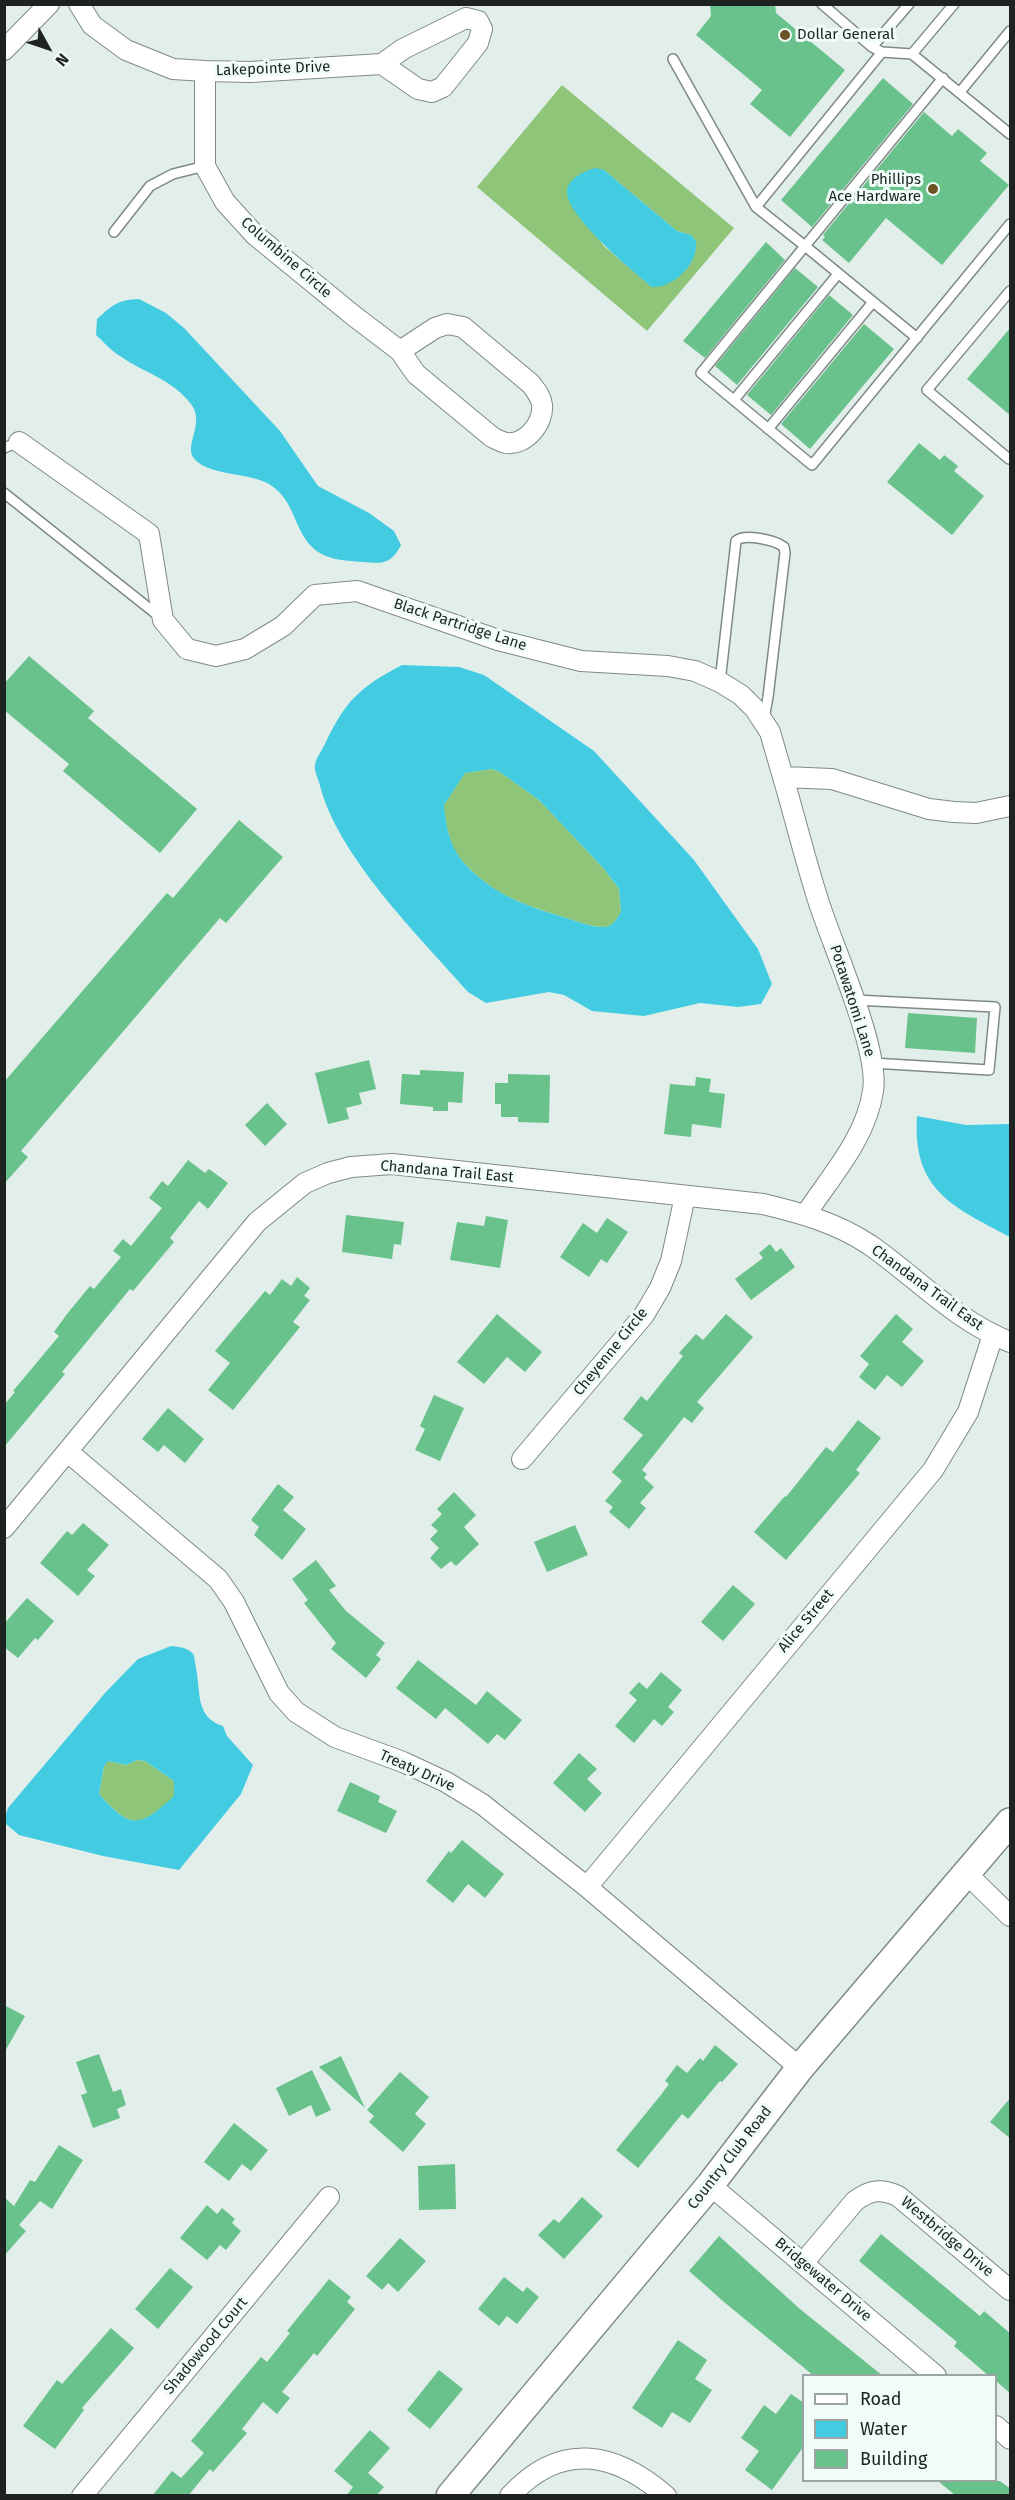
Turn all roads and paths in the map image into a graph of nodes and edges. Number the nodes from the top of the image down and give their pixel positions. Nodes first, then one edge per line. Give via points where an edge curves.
1 (49, 4) edge
2 (79, 4) edge
3 (822, 4) edge
4 (909, 4) edge
5 (954, 4) edge
6 (1011, 31) edge
7 (8, 40) edge
8 (872, 47) junction
9 (882, 52) junction
10 (912, 54) junction
11 (673, 58) dead end
12 (382, 64) junction
13 (205, 71) junction
14 (943, 78) junction
15 (960, 92) junction
16 (1011, 134) edge
17 (205, 166) junction
18 (756, 207) junction
19 (1011, 224) edge
20 (114, 232) dead end
21 (805, 246) junction
22 (838, 274) junction
23 (1011, 291) edge
24 (873, 302) junction
25 (917, 338) junction
26 (400, 351) junction
27 (734, 400) junction
28 (768, 429) junction
29 (12, 445) edge
30 (1011, 457) edge
31 (4, 493) edge
32 (163, 620) junction
33 (720, 682) junction
34 (763, 722) junction
35 (783, 777) junction
36 (1011, 806) edge
37 (853, 1000) junction
38 (872, 1063) junction
39 (685, 1197) junction
40 (806, 1214) junction
41 (1002, 1339) edge
42 (68, 1452) junction
43 (522, 1459) dead end
44 (4, 1528) edge
45 (1011, 1822) edge
46 (967, 1874) junction
47 (586, 1887) junction
48 (1011, 1916) edge
49 (801, 2068) junction
50 (710, 2185) junction
51 (329, 2198) dead end
52 (803, 2263) junction
53 (1011, 2290) edge
54 (934, 2374) edge
55 (997, 2427) edge
56 (1011, 2439) edge
57 (82, 2496) edge
58 (450, 2496) edge
59 (510, 2496) edge
60 (666, 2496) edge

1 - 7 street
2 - 13 street, Lakepointe Drive via 92,25 126,50 173,69
3 - 8 lane
4 - 8 lane
5 - 10 lane
6 - 15 lane
8 - 9 lane
9 - 10 lane
9 - 18 lane
10 - 14 lane
11 - 18 lane
12 - 12 street via 418,89 432,92 443,87 471,52 482,29 478,21 466,18 403,49
12 - 13 street, Lakepointe Drive
13 - 17 street, Columbine Circle
14 - 15 lane
14 - 21 lane
15 - 16 lane
17 - 20 lane via 173,174 150,186
17 - 26 street, Columbine Circle via 225,202 255,235
18 - 21 lane
19 - 25 lane
21 - 22 lane
21 - 27 lane via 700,373
22 - 24 lane
22 - 27 lane
23 - 30 lane via 927,390
24 - 25 lane
24 - 28 lane
25 - 28 lane via 812,465
26 - 26 street, Columbine Circle via 435,328 447,324 463,327 531,384 540,395 540,419 523,439 507,443 492,437 416,374
27 - 28 lane
29 - 32 street via 149,534
31 - 32 lane
32 - 33 street, Black Partridge Lane via 187,649 216,656 245,649 283,626 315,595 357,591 498,640 581,661 668,666 695,671
33 - 34 street, Black Partridge Lane via 741,695
33 - 34 lane via 736,541 742,537 778,543 785,553
34 - 35 street, Black Partridge Lane via 770,732
35 - 36 street via 832,779 929,809 976,813
35 - 37 street, Potawatomi Lane via 818,900
37 - 38 street, Potawatomi Lane
37 - 38 lane via 995,1007 989,1070
38 - 40 street, Potawatomi Lane via 874,1090 868,1115 855,1142
39 - 40 street, Chandana Trail East via 763,1204
39 - 42 street, Chandana Trail East via 392,1164 328,1173 305,1183 256,1222
39 - 43 street, Cheyenne Circle via 671,1261 644,1315
40 - 41 street, Chandana Trail East via 870,1245 937,1299
41 - 47 street, Alice Street via 968,1412 933,1470
42 - 44 street, Chandana Trail East
42 - 47 street, Treaty Drive via 218,1580 234,1602 279,1694 296,1712 335,1737 446,1782 482,1804
45 - 46 street, Country Club Road
46 - 48 street
46 - 49 street, Country Club Road
47 - 49 street, Treaty Drive
49 - 50 street, Country Club Road
50 - 52 street, Bridgewater Drive
50 - 58 street, Country Club Road
51 - 57 street, Shadowood Court
52 - 53 street, Westbridge Drive via 855,2201 876,2190 887,2191
52 - 54 street, Bridgewater Drive
55 - 56 street
59 - 60 street via 542,2469 560,2462 601,2459 625,2466

